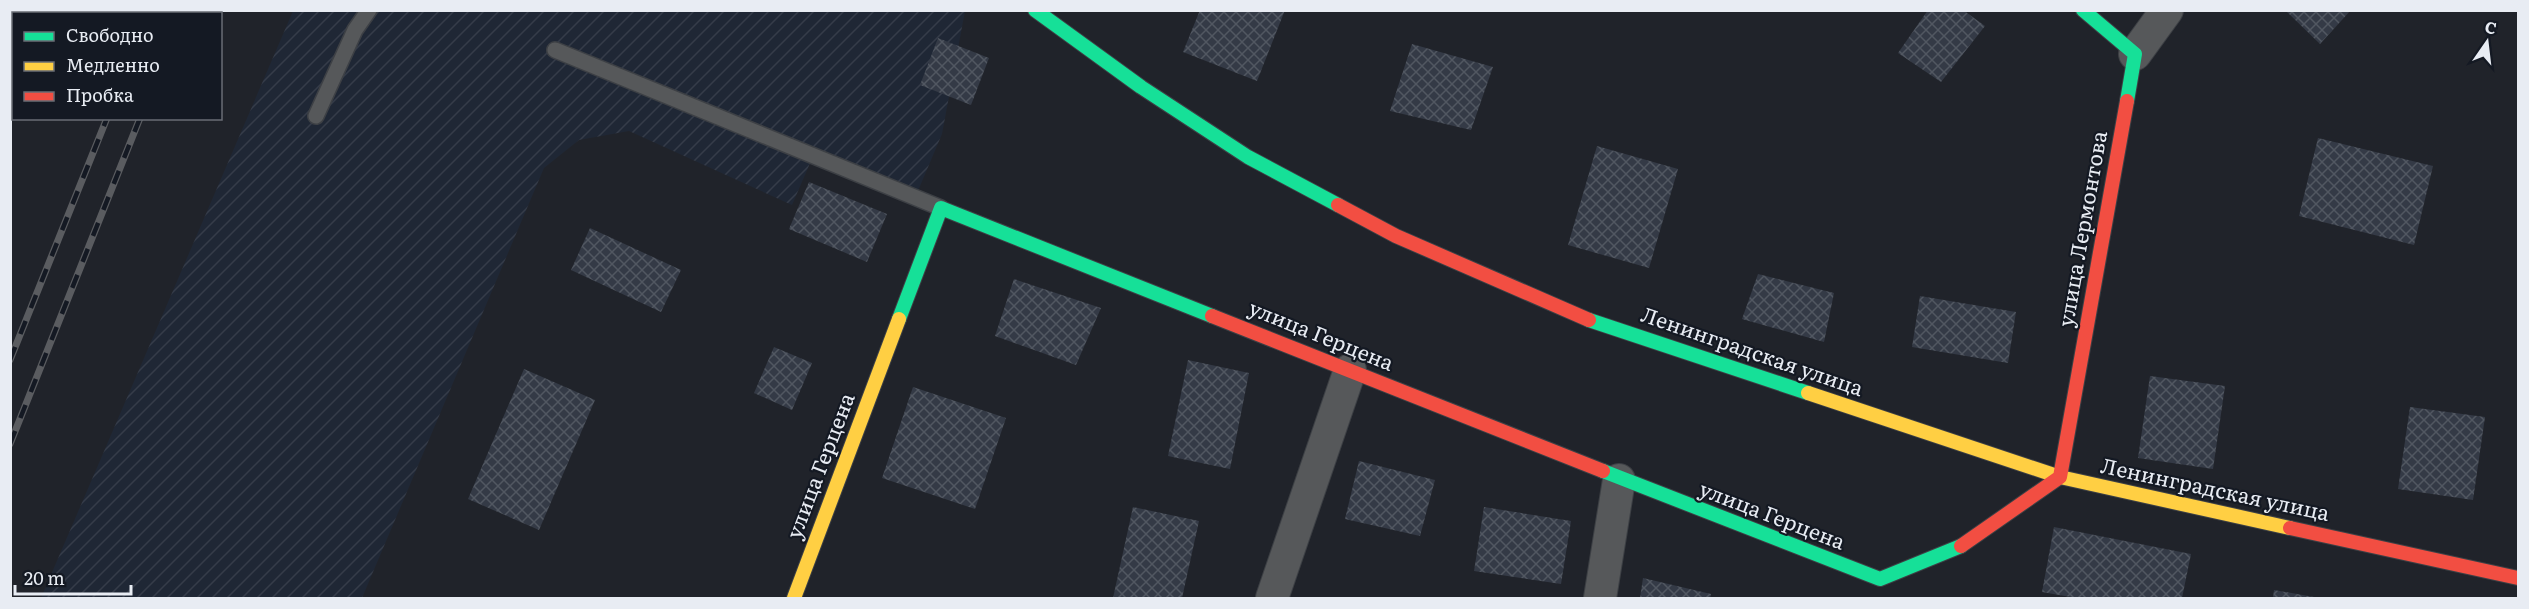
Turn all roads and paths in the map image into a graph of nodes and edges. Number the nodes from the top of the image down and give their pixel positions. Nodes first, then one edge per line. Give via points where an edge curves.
1 (369, 10) edge
2 (1035, 10) edge
3 (2083, 10) edge
4 (2167, 10) edge
5 (555, 50) dead end
6 (2135, 54) junction
7 (316, 117) dead end
8 (941, 208) junction
9 (1350, 370) junction
10 (2060, 477) junction
11 (1619, 480) junction
12 (2518, 578) edge
13 (794, 598) edge
14 (1272, 598) edge
15 (1600, 598) edge

1 - 7 lane via 355,30
2 - 10 street, Ленинградская улица via 1141,87 1248,157 1396,236 1578,316
3 - 6 street
4 - 6 street
5 - 8 lane
6 - 10 street, улица Лермонтова
8 - 9 street, улица Герцена
8 - 13 street, улица Герцена
9 - 11 street, улица Герцена
9 - 14 street
10 - 11 street, улица Герцена via 1963,545 1880,579
10 - 12 street, Ленинградская улица
11 - 15 street

